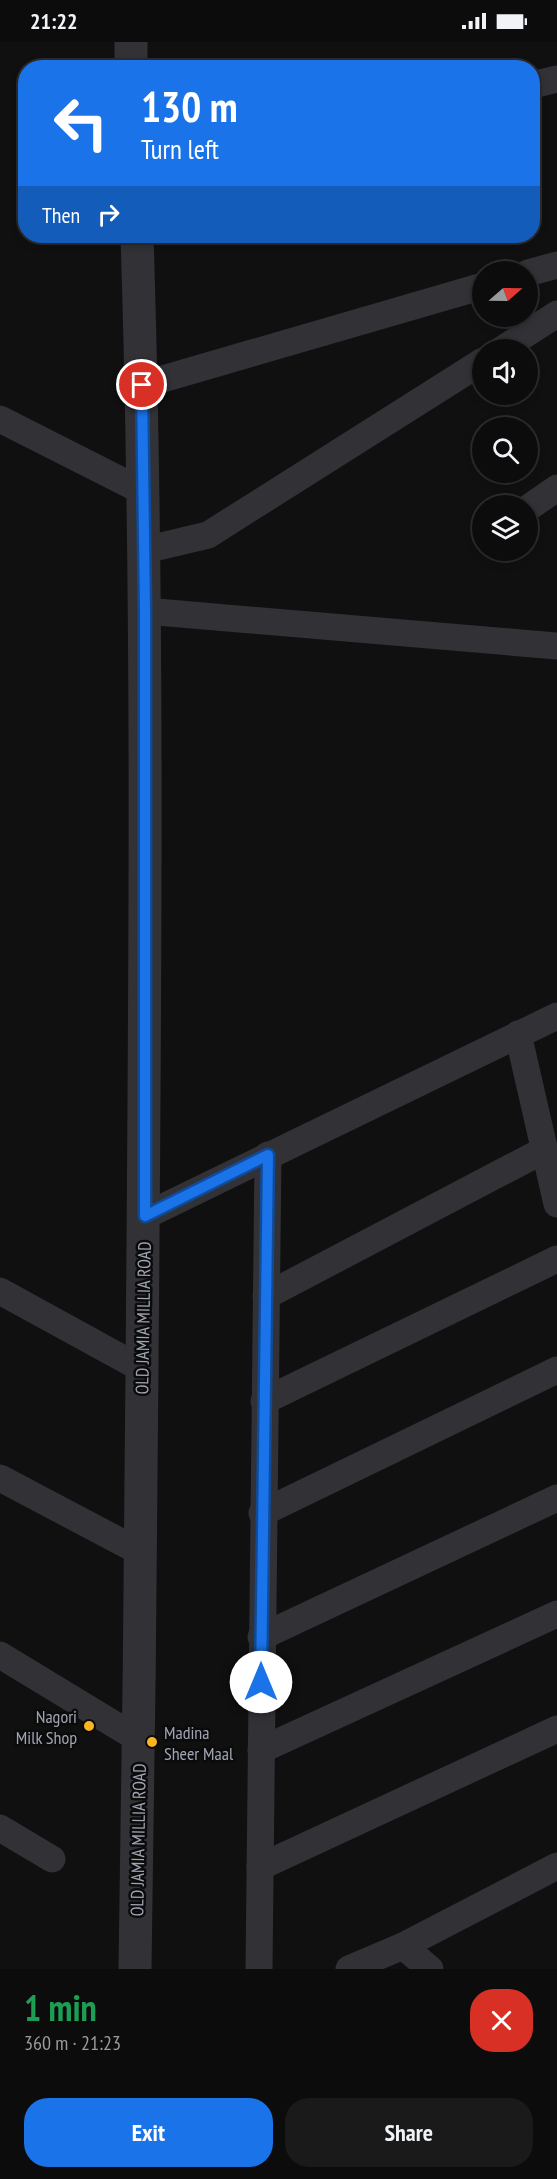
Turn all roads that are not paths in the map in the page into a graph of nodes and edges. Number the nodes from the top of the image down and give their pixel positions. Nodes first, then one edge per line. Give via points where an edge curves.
1 (130, 42) edge
2 (131, 60) edge
3 (557, 79) edge
4 (540, 83) edge
5 (137, 243) edge
6 (557, 265) edge
7 (538, 270) edge
8 (472, 289) edge
9 (557, 314) edge
10 (518, 339) edge
11 (472, 368) edge
12 (142, 385) junction
13 (0, 419) edge
14 (557, 488) edge
15 (144, 492) junction
16 (538, 501) edge
17 (145, 550) junction
18 (145, 610) junction
19 (557, 646) edge
20 (557, 1016) edge
21 (518, 1034) junction
22 (544, 1150) junction
23 (268, 1155) junction
24 (557, 1204) edge
25 (145, 1216) junction
26 (557, 1259) edge
27 (0, 1291) edge
28 (266, 1296) junction
29 (142, 1369) junction
30 (557, 1370) edge
31 (264, 1401) junction
32 (0, 1478) edge
33 (557, 1498) edge
34 (262, 1513) junction
35 (142, 1553) junction
36 (557, 1614) edge
37 (261, 1637) junction
38 (0, 1655) edge
39 (557, 1729) edge
40 (140, 1740) junction
41 (261, 1750) junction
42 (0, 1828) edge
43 (52, 1858) dead end
44 (557, 1866) edge
45 (260, 1867) junction
46 (404, 1946) junction
47 (135, 1969) edge
48 (259, 1969) edge
49 (349, 1969) edge
50 (430, 1969) edge

1 - 2 street
3 - 4 street
5 - 12 street, OLD JAMIA MILLIA ROAD
6 - 7 street
8 - 12 street
9 - 10 street
11 - 17 street via 208,535
12 - 15 street, OLD JAMIA MILLIA ROAD
13 - 15 street
14 - 16 street
15 - 17 street, OLD JAMIA MILLIA ROAD
17 - 18 street, OLD JAMIA MILLIA ROAD
18 - 19 street
18 - 25 street, OLD JAMIA MILLIA ROAD
20 - 21 street
21 - 22 street
21 - 23 street
22 - 24 street
22 - 28 street
23 - 25 street
23 - 28 street
25 - 29 street, OLD JAMIA MILLIA ROAD
26 - 31 street
27 - 29 street
28 - 31 street
29 - 35 street, OLD JAMIA MILLIA ROAD
30 - 34 street
31 - 34 street
32 - 35 street
33 - 37 street
34 - 37 street
35 - 40 street, OLD JAMIA MILLIA ROAD
36 - 41 street
37 - 41 street
38 - 40 street
39 - 45 street
40 - 47 street, OLD JAMIA MILLIA ROAD
41 - 45 street
42 - 43 street
44 - 46 street
45 - 48 street
46 - 49 street
46 - 50 street

